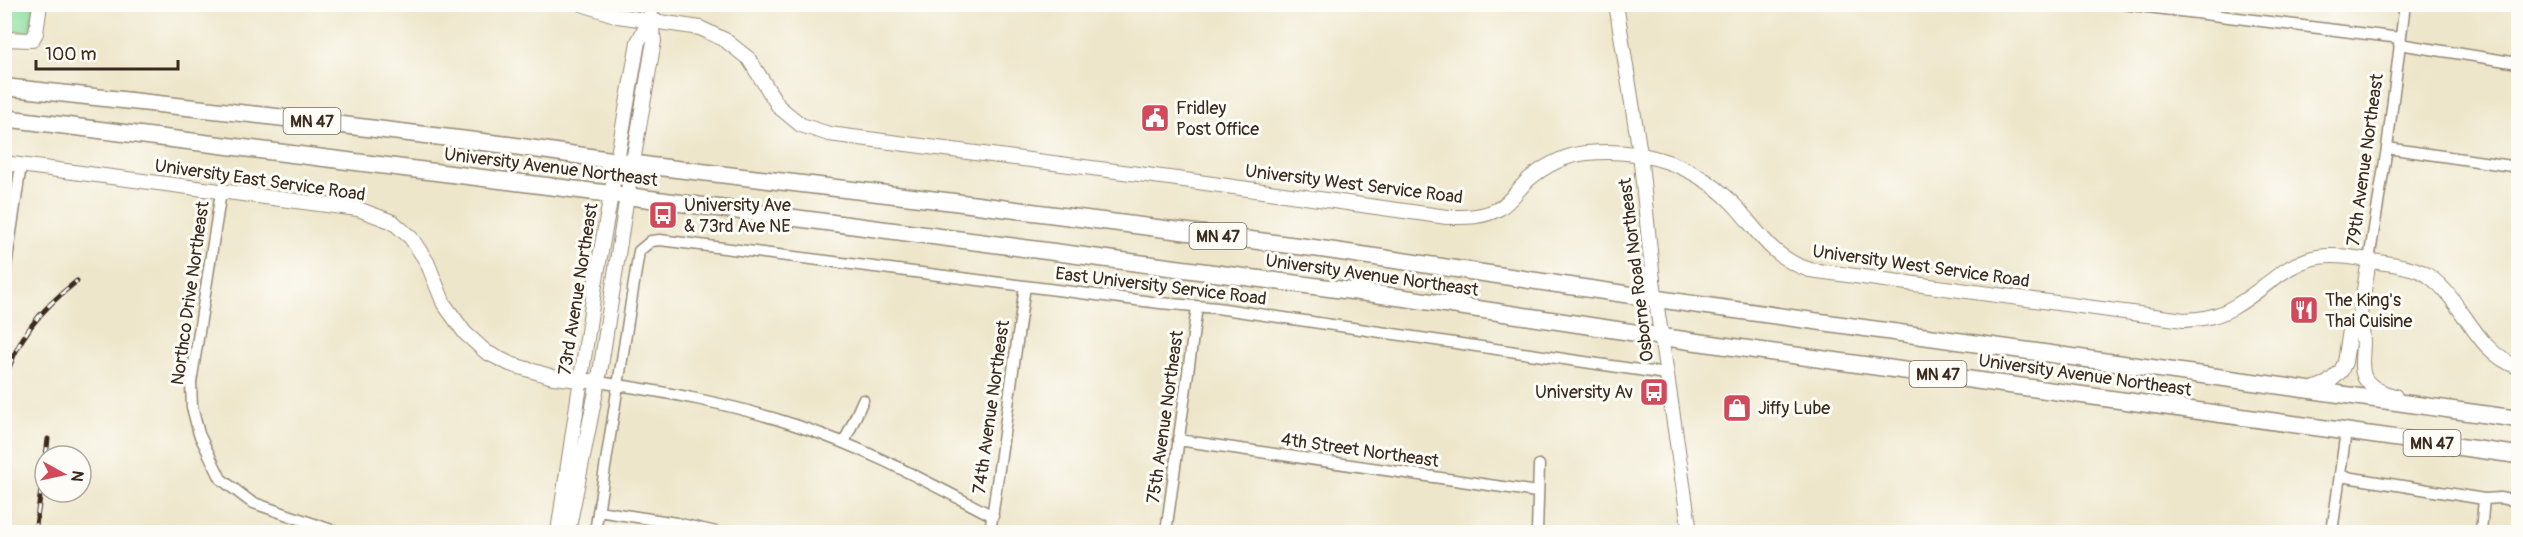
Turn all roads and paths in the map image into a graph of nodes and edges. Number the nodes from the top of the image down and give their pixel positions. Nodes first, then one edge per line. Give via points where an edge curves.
1 (40, 4) edge
2 (582, 4) edge
3 (652, 4) edge
4 (1616, 4) edge
5 (2123, 4) edge
6 (2405, 4) edge
7 (650, 20) junction
8 (4, 39) edge
9 (2400, 41) junction
10 (2518, 63) edge
11 (4, 87) edge
12 (4, 118) edge
13 (2387, 148) junction
14 (1640, 153) junction
15 (626, 162) junction
16 (4, 163) edge
17 (21, 165) junction
18 (2518, 167) edge
19 (221, 192) junction
20 (619, 195) junction
21 (2369, 260) junction
22 (4, 280) edge
23 (1025, 286) junction
24 (1656, 298) junction
25 (1197, 307) junction
26 (2359, 320) junction
27 (1661, 336) junction
28 (2518, 367) edge
29 (1666, 374) junction
30 (581, 379) junction
31 (598, 382) junction
32 (618, 385) junction
33 (2313, 389) junction
34 (863, 400) dead end
35 (2450, 409) junction
36 (2518, 419) edge
37 (2346, 431) junction
38 (1178, 440) junction
39 (844, 443) junction
40 (2518, 455) edge
41 (1539, 465) dead end
42 (2340, 476) junction
43 (1537, 492) junction
44 (2484, 499) junction
45 (2518, 501) edge
46 (598, 511) junction
47 (993, 516) junction
48 (337, 532) edge
49 (558, 532) edge
50 (568, 532) edge
51 (595, 532) edge
52 (716, 532) edge
53 (990, 532) edge
54 (1166, 532) edge
55 (1538, 532) edge
56 (1690, 532) edge
57 (2332, 532) edge
58 (2481, 532) edge

1 - 8 street via 32,40
2 - 7 street, University West Service Road via 618,16
3 - 7 street, 73rd Avenue Northeast
4 - 14 street, Osborne Road Northeast
5 - 9 street
6 - 9 street, 79th Avenue Northeast
7 - 14 street, University West Service Road via 700,28 725,40 749,59 779,107 801,125 841,136 1178,178 1447,217 1477,217 1501,208 1530,179 1566,157
7 - 15 street, 73rd Avenue Northeast via 654,41
9 - 10 street
9 - 13 street, 79th Avenue Northeast
11 - 15 main road, University Avenue Northeast / MN 47 via 279,117
12 - 20 main road, University Avenue Northeast / MN 47
13 - 18 street
13 - 21 street, 79th Avenue Northeast
14 - 21 street, University West Service Road via 1703,177 1724,194 1778,255 1810,270 2184,320 2232,308 2287,269 2308,260 2337,256
14 - 24 street, Osborne Road Northeast
15 - 20 street, 73rd Avenue Northeast
15 - 24 main road, University Avenue Northeast / MN 47 via 1310,248
16 - 17 street, University East Service Road
17 - 19 street, University East Service Road
17 - 22 street
19 - 30 street, University East Service Road via 358,209 393,222 411,238 426,262 444,304 465,333 486,352 553,377
19 - 48 street, Northco Drive Northeast via 191,383 199,434 221,479 251,502
20 - 27 main road, University Avenue Northeast / MN 47 via 1394,296
20 - 30 street, 73rd Avenue Northeast
20 - 31 street, 73rd Avenue Northeast
21 - 26 street, 79th Avenue Northeast
21 - 28 street, University West Service Road via 2423,273 2447,295 2491,350
23 - 25 street, East University Service Road
23 - 32 street, East University Service Road via 651,240 639,251
23 - 47 street, 74th Avenue Northeast
24 - 27 street, Osborne Road Northeast
24 - 33 main road, University Avenue Northeast / MN 47
25 - 29 street, East University Service Road
25 - 38 street, 75th Avenue Northeast
26 - 33 street, 79th Avenue Northeast via 2350,330 2345,362 2338,376
26 - 35 street, 79th Avenue Northeast via 2363,331 2360,365 2366,382 2381,392
27 - 29 street, Osborne Road Northeast
27 - 37 main road, University Avenue Northeast / MN 47
29 - 56 street, Osborne Road Northeast
30 - 31 street, University East Service Road
30 - 49 street, 73rd Avenue Northeast
31 - 32 street
31 - 50 street, 73rd Avenue Northeast
32 - 39 street via 747,410
32 - 46 street
33 - 35 main road, University Avenue Northeast / MN 47
34 - 39 street
35 - 36 main road, University Avenue Northeast / MN 47
37 - 40 main road, University Avenue Northeast / MN 47
37 - 42 street
38 - 43 street, 4th Street Northeast
38 - 54 street, 75th Avenue Northeast
39 - 47 street
41 - 43 street
42 - 44 street
42 - 57 street
43 - 55 street
44 - 45 street
44 - 58 street
46 - 51 street
46 - 52 street
47 - 53 street, 74th Avenue Northeast

